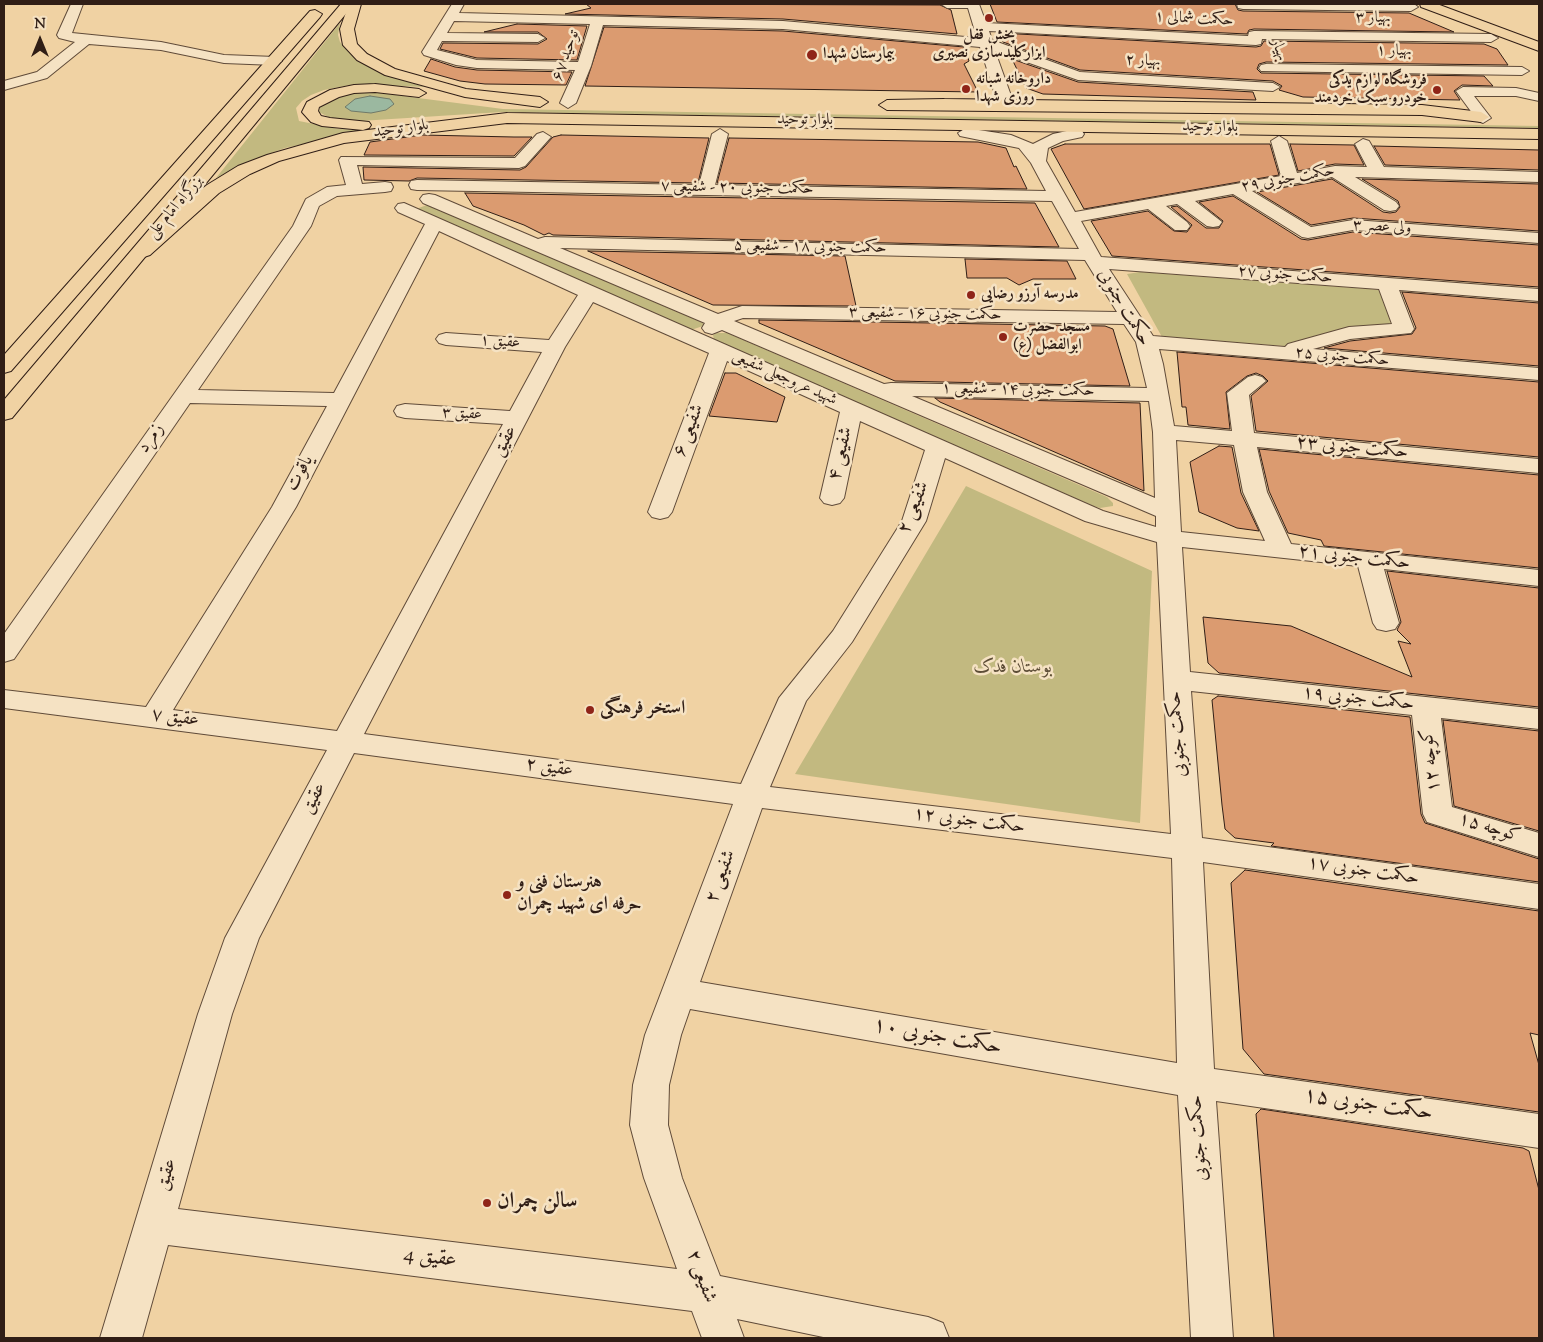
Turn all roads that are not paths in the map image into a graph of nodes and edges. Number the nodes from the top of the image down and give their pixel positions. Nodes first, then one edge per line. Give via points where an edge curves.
1 (77, 4) edge
2 (325, 4) edge
3 (348, 4) edge
4 (355, 4) edge
5 (458, 4) edge
6 (947, 4) edge
7 (973, 4) edge
8 (1243, 4) edge
9 (1426, 4) edge
10 (1411, 7) dead end
11 (783, 11) dead end
12 (450, 17) junction
13 (598, 20) junction
14 (784, 25) junction
15 (980, 27) junction
16 (438, 37) junction
17 (554, 38) dead end
18 (1255, 38) junction
19 (1491, 38) dead end
20 (86, 40) junction
21 (987, 43) junction
22 (1539, 47) edge
23 (1510, 52) dead end
24 (275, 61) junction
25 (584, 66) junction
26 (1266, 68) junction
27 (1522, 71) junction
28 (4, 86) edge
29 (1273, 87) junction
30 (1539, 88) edge
31 (1539, 97) edge
32 (521, 102) junction
33 (568, 103) junction
34 (588, 103) dead end
35 (1006, 104) junction
36 (1282, 109) junction
37 (506, 118) junction
38 (1483, 118) junction
39 (1502, 118) dead end
40 (809, 121) junction
41 (966, 133) junction
42 (720, 134) dead end
43 (1076, 134) junction
44 (1539, 134) edge
45 (543, 137) dead end
46 (1279, 141) dead end
47 (1539, 141) edge
48 (1363, 144) dead end
49 (1038, 161) junction
50 (1335, 171) junction
51 (1378, 172) junction
52 (834, 173) dead end
53 (1539, 177) edge
54 (1290, 179) junction
55 (1156, 183) dead end
56 (355, 188) junction
57 (706, 189) junction
58 (1237, 189) junction
59 (833, 191) junction
60 (423, 192) junction
61 (386, 201) junction
62 (1166, 201) junction
63 (1390, 206) dead end
64 (1063, 207) junction
65 (1213, 222) dead end
66 (434, 224) junction
67 (302, 226) junction
68 (1181, 226) dead end
69 (1538, 231) edge
70 (530, 242) junction
71 (1093, 258) junction
72 (118, 277) junction
73 (1387, 284) junction
74 (589, 293) junction
75 (1539, 295) edge
76 (1132, 318) junction
77 (721, 323) junction
78 (446, 339) dead end
79 (693, 339) junction
80 (1146, 342) junction
81 (555, 347) junction
82 (720, 350) junction
83 (1285, 353) junction
84 (4, 367) edge
85 (1539, 374) edge
86 (1255, 381) dead end
87 (876, 389) junction
88 (1159, 395) junction
89 (182, 396) junction
90 (340, 400) junction
91 (852, 409) junction
92 (405, 412) dead end
93 (4, 413) edge
94 (518, 418) junction
95 (1164, 432) junction
96 (1244, 440) junction
97 (937, 446) junction
98 (1539, 466) edge
99 (1118, 491) junction
100 (832, 498) dead end
101 (660, 512) dead end
102 (1094, 516) junction
103 (1167, 525) junction
104 (1282, 552) junction
105 (1369, 561) junction
106 (1539, 578) edge
107 (1386, 623) dead end
108 (4, 653) edge
109 (1176, 680) junction
110 (4, 699) edge
111 (1425, 707) junction
112 (154, 717) junction
113 (1539, 719) edge
114 (346, 742) junction
115 (751, 796) junction
116 (1438, 814) joint
117 (1539, 845) edge
118 (1187, 848) junction
119 (1539, 896) edge
120 (679, 993) junction
121 (1196, 1082) junction
122 (1539, 1131) edge
123 (154, 1225) junction
124 (706, 1293) junction
125 (120, 1338) edge
126 (723, 1338) edge
127 (928, 1338) edge
128 (1212, 1338) edge

1 - 20 street via 64,35
2 - 24 main road, بزرگراه امام علی
3 - 72 main road, بزرگراه امام علی
4 - 32 main road via 347,29 350,45 362,57 390,72 465,94
5 - 12 street
6 - 7 street
7 - 15 street
8 - 10 street
8 - 18 street, بهیار
9 - 22 main road
11 - 14 street
12 - 13 street, بهیار ۲
12 - 16 street
13 - 14 street, بهیار ۲
13 - 25 street, توحید ۶۷ via 588,38
14 - 21 street, بهیار ۲
15 - 18 street, حکمت شمالی ۱
15 - 21 street
16 - 17 street
16 - 25 street via 429,52 461,62
18 - 19 street, بهیار ۳
18 - 26 street, بهیار
20 - 24 street via 160,46 224,58
20 - 28 street via 42,75
21 - 29 street, بهیار ۲ via 1078,76
21 - 35 street
23 - 27 street
24 - 84 main road, بزرگراه امام علی
25 - 33 street, توحید ۶۷
26 - 27 street, بهیار ۱
26 - 29 street, بهیار
27 - 30 street
29 - 36 street, بهیار
31 - 38 street via 1516,92 1463,91
32 - 33 main road
32 - 37 main road via 375,88 335,93 316,102 310,112 316,119 346,125
33 - 34 main road
35 - 36 main road
35 - 38 main road, بلوار توحید via 868,107
36 - 38 main road via 1422,110
37 - 40 main road, بلوار توحید
37 - 72 main road, بلوار توحید via 343,138 272,158 213,189
38 - 39 main road, بلوار توحید
40 - 41 main road
40 - 44 main road, بلوار توحید
41 - 43 main road
41 - 49 street, حکمت جنوبی via 1024,145
42 - 57 street
43 - 47 main road
43 - 49 street via 1040,145
45 - 56 street via 519,162 348,160
46 - 54 street
48 - 51 street
49 - 64 street, حکمت جنوبی
50 - 51 street, حکمت جنوبی ۲۹
50 - 54 street, حکمت جنوبی ۲۹
50 - 63 street
51 - 53 street, حکمت جنوبی ۲۹
52 - 59 street
54 - 58 street, حکمت جنوبی ۲۹
55 - 62 street
56 - 61 street, زمرد
56 - 67 street, زمرد via 333,191 316,199
57 - 59 street, حکمت جنوبی ۲۰ - شفیعی ۷
57 - 60 street, حکمت جنوبی ۲۰ - شفیعی ۷
58 - 62 street, حکمت جنوبی ۲۹
58 - 69 street, ولی عصر ۳ via 1308,233 1353,225 1495,236
59 - 64 street, حکمت جنوبی ۲۰ - شفیعی ۷
60 - 61 street via 419,204
60 - 61 street, حکمت جنوبی ۲۰ - شفیعی ۷ via 398,184
60 - 70 street, شهید عروجعلی شفیعی
61 - 66 street, شهید عروجعلی شفیعی
61 - 67 street, زمرد via 333,202
62 - 64 street, حکمت جنوبی ۲۹
62 - 65 street
62 - 68 street
64 - 71 street, حکمت جنوبی
66 - 74 street, شهید عروجعلی شفیعی
66 - 90 street, یاقوت
67 - 89 street, زمرد
70 - 71 street, حکمت جنوبی ۱۸ - شفیعی ۵
70 - 77 street, شهید عروجعلی شفیعی
71 - 73 street, حکمت جنوبی ۲۷
71 - 76 street, حکمت جنوبی
72 - 93 main road, بزرگراه امام علی
73 - 75 street, حکمت جنوبی ۲۷
73 - 83 street via 1404,329 1349,333 1299,346
74 - 79 street, شهید عروجعلی شفیعی
74 - 81 street, عقیق
76 - 77 street, حکمت جنوبی ۱۶ - شفیعی ۳ via 765,311 742,312
76 - 80 street, حکمت جنوبی
77 - 79 street, حکمت جنوبی ۱۶ - شفیعی ۳
77 - 87 street, شهید عروجعلی شفیعی
78 - 81 street, عقیق ۱
79 - 82 street, شهید عروجعلی شفیعی
80 - 83 street, حکمت جنوبی ۲۵
80 - 88 street, حکمت جنوبی
81 - 94 street, عقیق
82 - 91 street, شهید عروجعلی شفیعی
82 - 101 street, شفیعی ۶
83 - 85 street, حکمت جنوبی ۲۵
86 - 96 street via 1238,393
87 - 88 street, حکمت جنوبی ۱۴ - شفیعی ۱
87 - 99 street, شهید عروجعلی شفیعی
88 - 95 street, حکمت جنوبی
89 - 90 street
89 - 108 street, زمرد
90 - 112 street, یاقوت via 284,506
91 - 97 street, شهید عروجعلی شفیعی
91 - 100 street, شفیعی ۴
92 - 94 street, عقیق ۳
94 - 114 street, عقیق
95 - 96 street, حکمت جنوبی ۲۳
95 - 103 street, حکمت جنوبی
96 - 98 street, حکمت جنوبی ۲۳
96 - 104 street via 1255,492
97 - 102 street, شهید عروجعلی شفیعی
97 - 115 street, شفیعی ۲ via 914,521 843,636 794,698
99 - 102 street via 1128,509 1122,514
99 - 103 street, شهید عروجعلی شفیعی
102 - 103 street, شهید عروجعلی شفیعی
103 - 104 street, حکمت جنوبی ۲۱
103 - 109 street, حکمت جنوبی
104 - 105 street, حکمت جنوبی ۲۱
105 - 106 street, حکمت جنوبی ۲۱
105 - 107 street
109 - 111 street, حکمت جنوبی ۱۹
109 - 118 street, حکمت جنوبی
110 - 112 street, عقیق ۷
111 - 113 street, حکمت جنوبی ۱۹
111 - 116 street, کوچه ۱۲
112 - 114 street, عقیق ۷
114 - 115 street, عقیق ۲
114 - 123 street, عقیق via 242,938 215,1014
115 - 118 street, حکمت جنوبی ۱۲
115 - 120 street, شفیعی ۲
116 - 117 street, کوچه ۱۵
118 - 119 street, حکمت جنوبی ۱۷
118 - 121 street, حکمت جنوبی
120 - 121 street, حکمت جنوبی ۱۰
120 - 124 street, شفیعی ۲ via 663,1036 651,1085 650,1125 663,1178
121 - 122 street, حکمت جنوبی ۱۵
121 - 128 street, حکمت جنوبی
123 - 124 street, عقیق 4
123 - 125 street, عقیق
124 - 126 street, شفیعی ۲
124 - 127 street, عقیق 4

